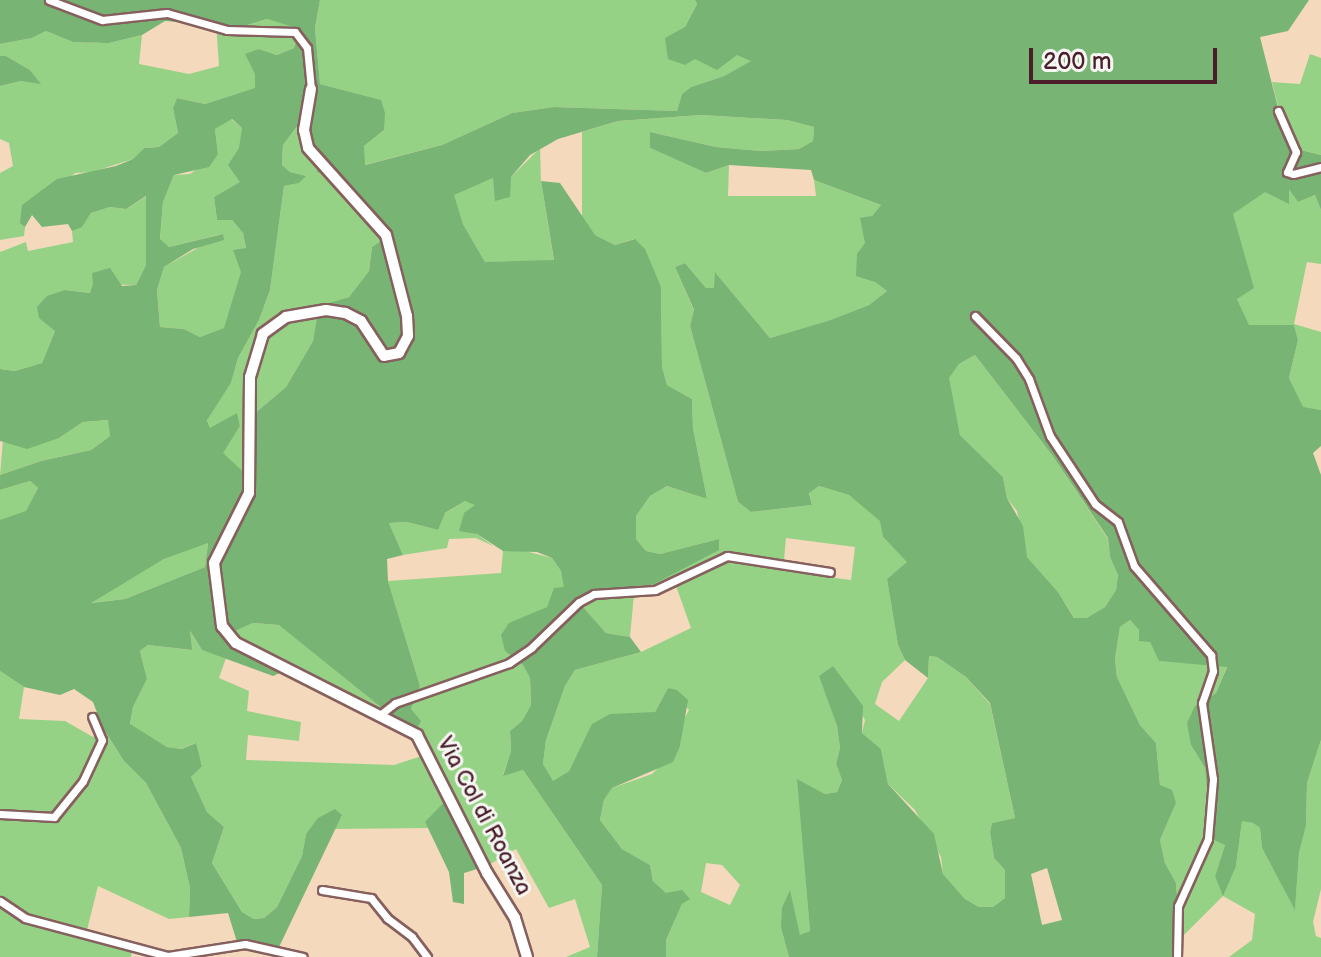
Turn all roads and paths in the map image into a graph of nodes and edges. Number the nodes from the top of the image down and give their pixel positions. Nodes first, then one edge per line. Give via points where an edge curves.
1 (49, 0) edge
2 (311, 89) joint
3 (1278, 111) dead end
4 (1321, 167) edge
5 (975, 316) dead end
6 (830, 572) dead end
7 (381, 714) junction
8 (92, 717) dead end
9 (0, 814) edge
10 (322, 890) dead end
11 (0, 901) edge
12 (252, 947) junction
13 (252, 957) edge
14 (303, 957) edge
15 (427, 957) edge
16 (527, 957) edge
17 (1177, 957) edge

1 - 2 street, Via Col di Roanza via 102,20 167,13 227,30 295,32 307,48
2 - 7 street, Via Col di Roanza via 304,130 308,148 386,235 408,336 399,353 388,357 377,350 366,325 345,313 294,315 267,328 250,377 249,493 214,569 222,626 229,639
3 - 4 street via 1296,152 1287,172
5 - 17 street via 1016,358 1050,436 1095,504 1118,522 1134,566 1211,655 1213,671 1202,703 1213,779 1208,839 1178,906
6 - 7 street via 727,556 655,590 594,594 509,663 395,703
7 - 16 street, Via Col di Roanza via 422,741 515,918
8 - 9 street via 102,740 83,781 54,817
10 - 15 street via 371,898
11 - 12 street via 25,918 168,956
12 - 13 street
12 - 14 street via 258,944

